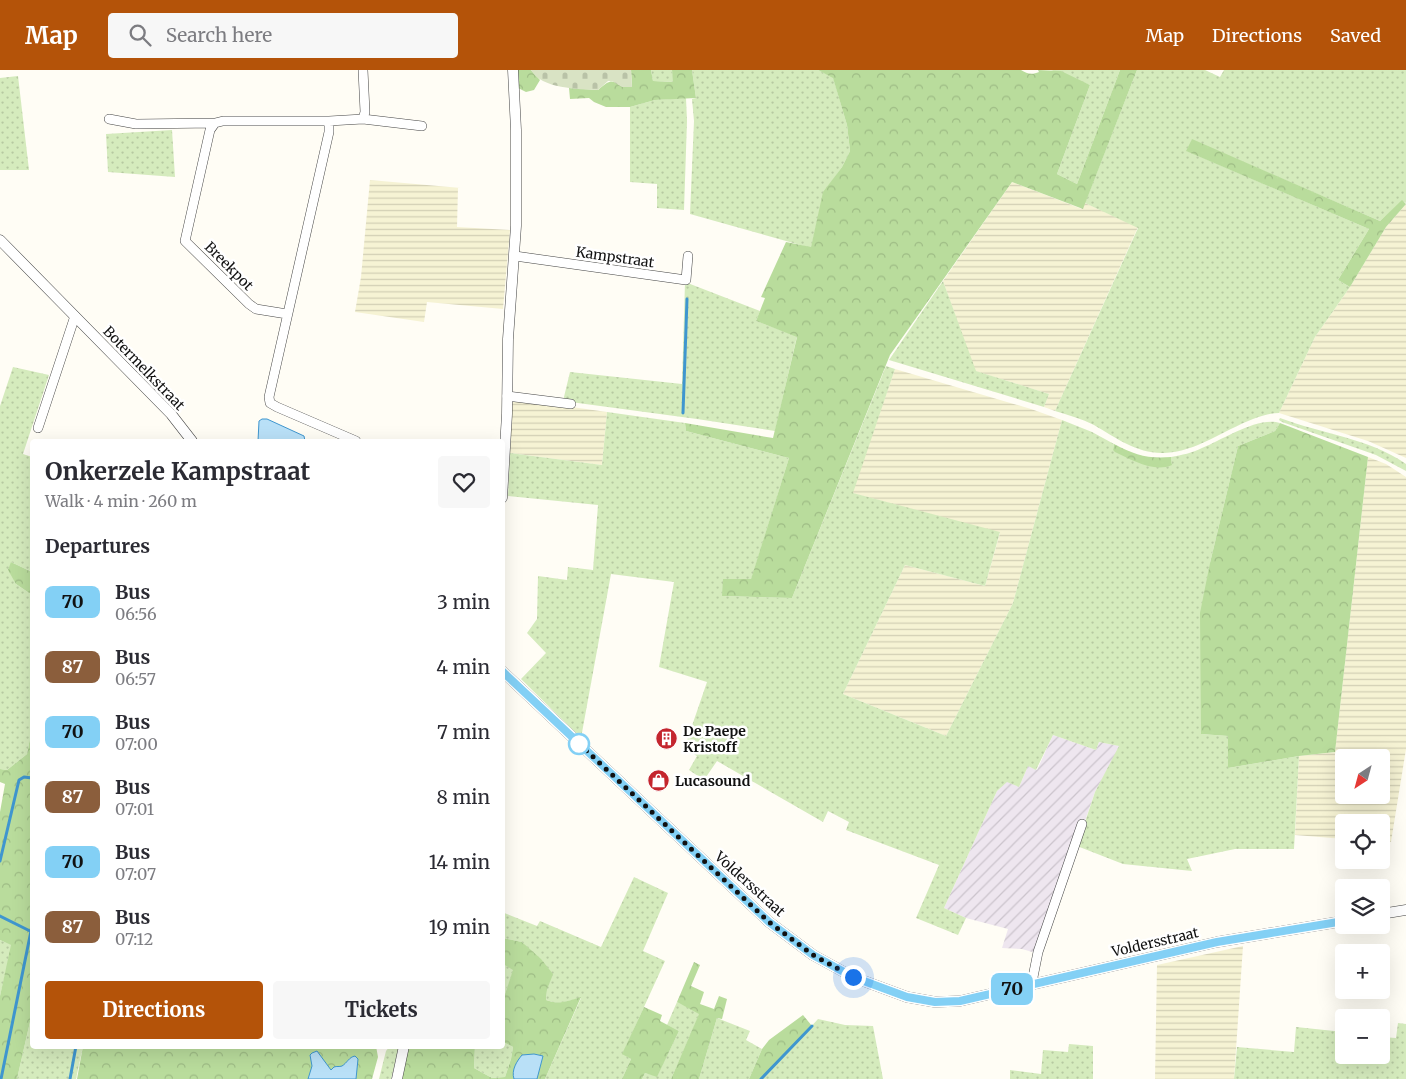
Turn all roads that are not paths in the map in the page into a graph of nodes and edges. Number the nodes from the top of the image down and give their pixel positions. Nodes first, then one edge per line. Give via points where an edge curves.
1 (363, 70) edge
2 (513, 70) edge
3 (109, 119) dead end
4 (363, 120) junction
5 (329, 121) junction
6 (215, 123) junction
7 (422, 126) dead end
8 (0, 240) edge
9 (515, 256) junction
10 (688, 256) dead end
11 (287, 314) junction
12 (75, 316) junction
13 (507, 396) junction
14 (571, 404) dead end
15 (38, 428) dead end
16 (190, 439) edge
17 (351, 439) edge
18 (505, 440) edge
19 (505, 674) edge
20 (1082, 824) dead end
21 (1406, 910) edge
22 (1390, 913) edge
23 (1335, 922) edge
24 (1033, 984) junction
25 (403, 1049) edge
26 (397, 1079) edge

1 - 4 street
2 - 9 street via 517,192
3 - 6 street via 136,124
4 - 5 street
4 - 7 street
5 - 6 street
5 - 11 street
6 - 11 street, Breekpot via 210,130 185,241 249,304 256,309
8 - 12 street, Botermelkstraat
9 - 10 street, Kampstraat via 686,280
9 - 13 street
11 - 17 street via 270,402
12 - 15 street
12 - 16 street, Botermelkstraat via 171,414
13 - 14 street
13 - 18 street
19 - 24 street, Voldersstraat via 769,922 813,955 853,977 907,997 935,1002 960,1001
20 - 24 street via 1038,952
21 - 22 street
23 - 24 street, Voldersstraat via 1217,942
25 - 26 street

